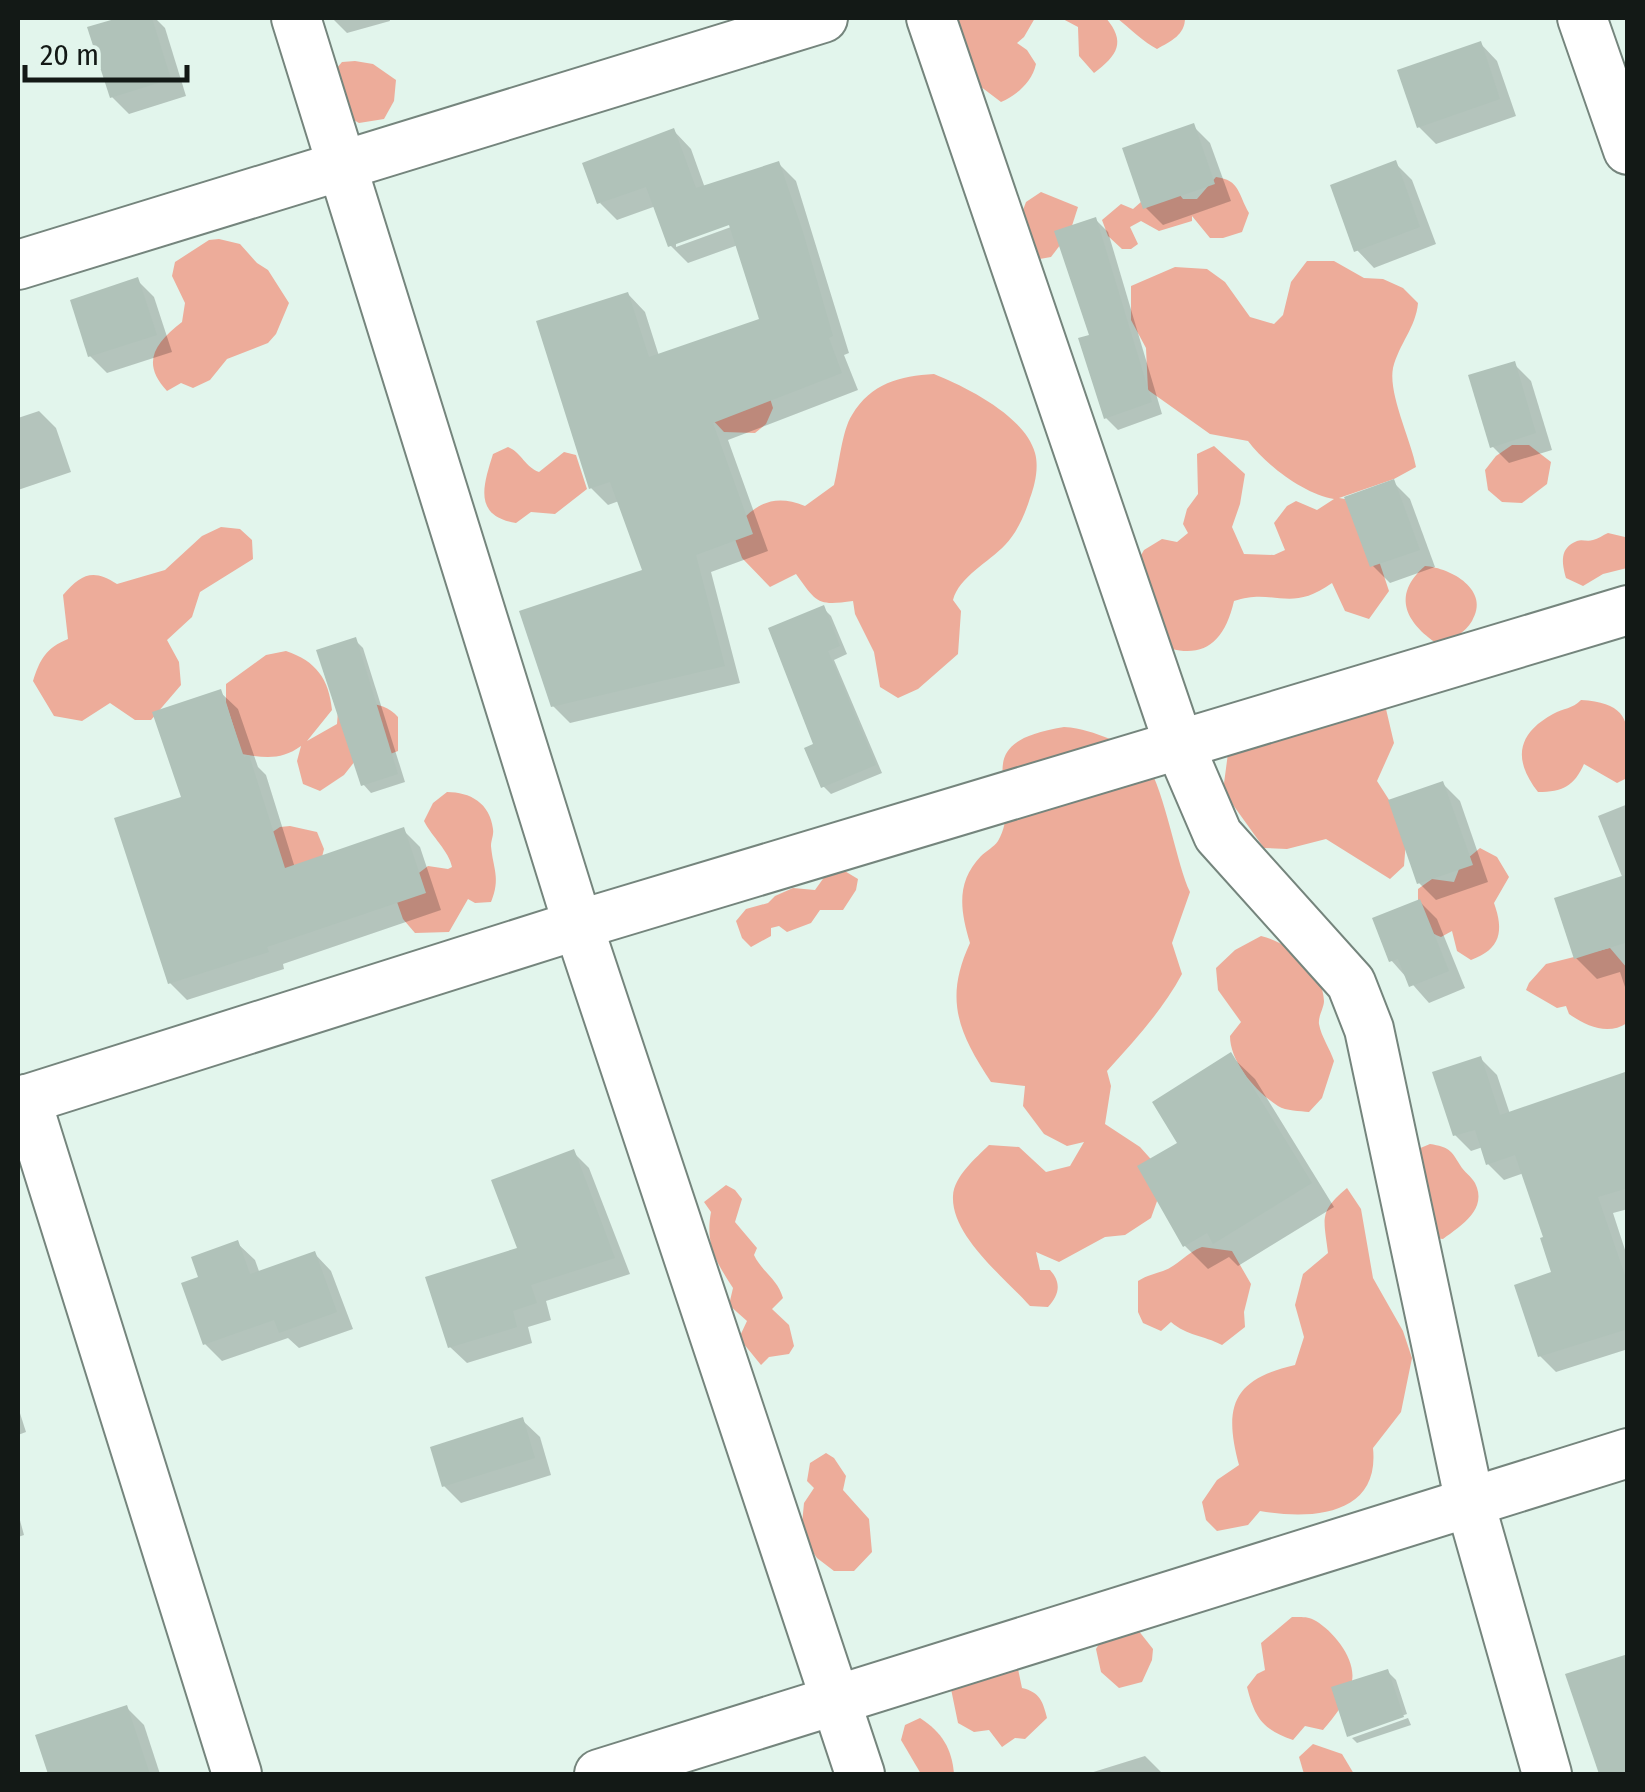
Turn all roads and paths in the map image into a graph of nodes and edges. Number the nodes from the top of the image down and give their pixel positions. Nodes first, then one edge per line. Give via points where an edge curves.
1 (296, 18) edge
2 (824, 18) edge
3 (931, 18) edge
4 (1582, 18) edge
5 (1628, 150) edge
6 (343, 165) junction
7 (18, 266) edge
8 (1628, 610) edge
9 (1178, 742) junction
10 (578, 925) junction
11 (22, 1101) edge
12 (1628, 1454) edge
13 (1470, 1503) junction
14 (835, 1701) junction
15 (237, 1774) edge
16 (599, 1774) edge
17 (860, 1774) edge
18 (1547, 1774) edge

1 - 6 street
2 - 6 street
3 - 9 street
4 - 5 street
6 - 7 street
6 - 10 street
8 - 9 street
9 - 10 street
9 - 13 street via 1218,835 1351,983 1369,1029
10 - 11 street
10 - 14 street
11 - 15 street
12 - 13 street
13 - 14 street
13 - 18 street
14 - 16 street
14 - 17 street

